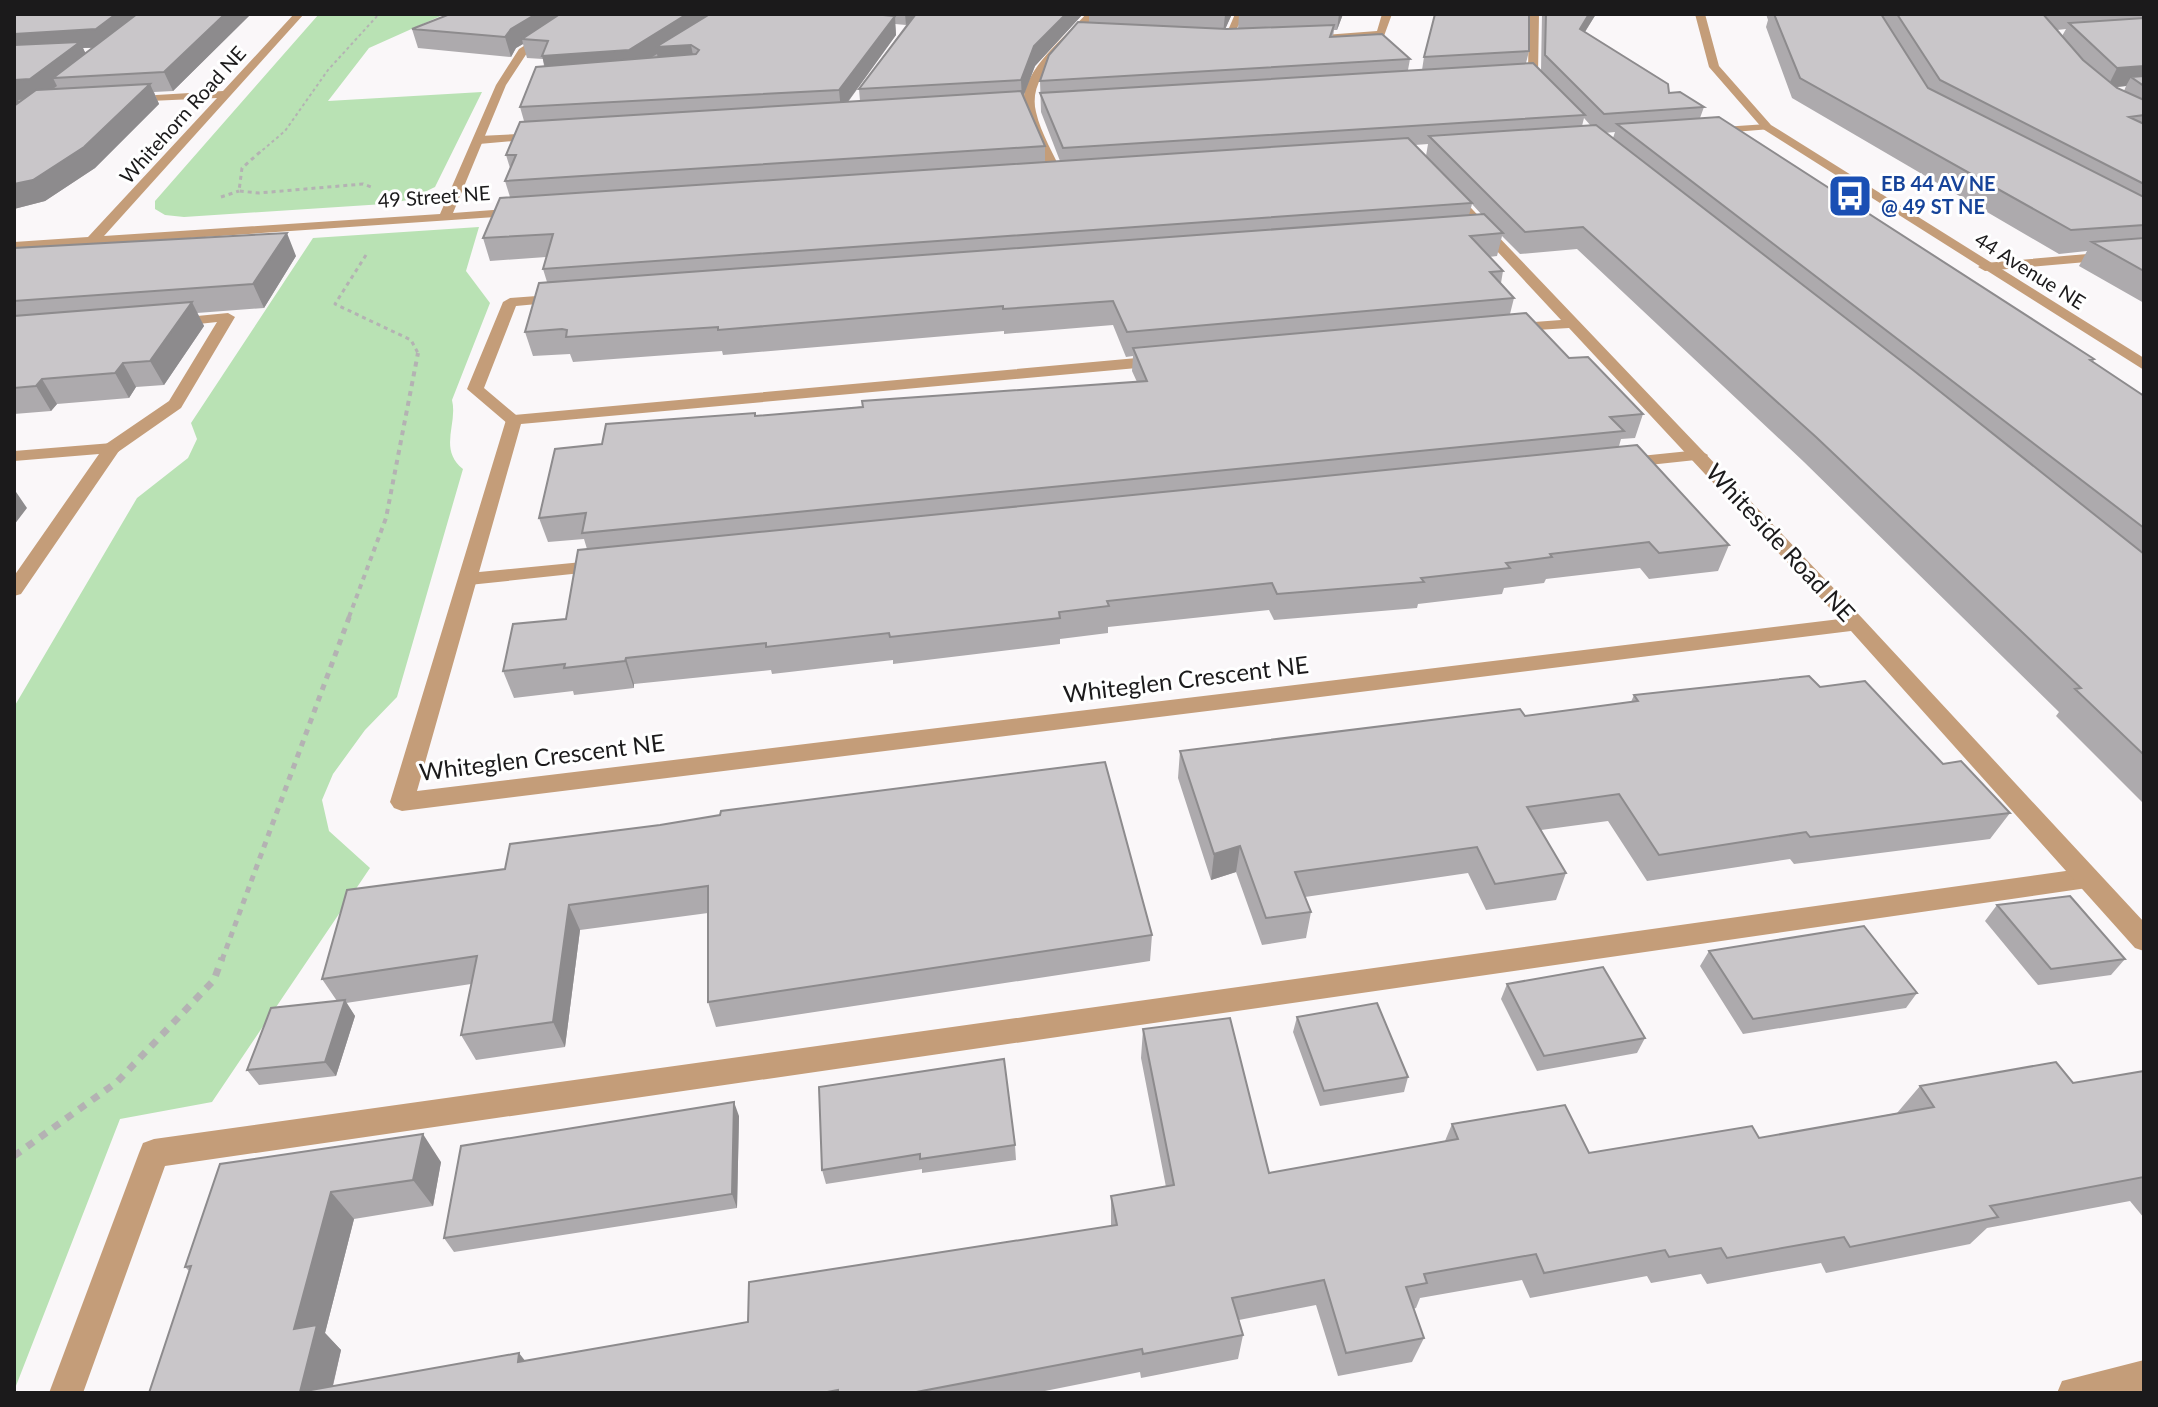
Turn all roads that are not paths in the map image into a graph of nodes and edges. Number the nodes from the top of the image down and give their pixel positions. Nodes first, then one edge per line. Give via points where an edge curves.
1 (299, 14) edge
2 (581, 14) edge
3 (1091, 14) edge
4 (1240, 14) edge
5 (1387, 14) edge
6 (1534, 14) edge
7 (1700, 14) edge
8 (1077, 32) junction
9 (1092, 33) edge
10 (1288, 37) edge
11 (1241, 39) edge
12 (1210, 40) edge
13 (1226, 40) junction
14 (1501, 77) edge
15 (516, 84) dead end
16 (501, 85) junction
17 (227, 94) junction
18 (107, 100) edge
19 (1045, 106) edge
20 (1029, 107) junction
21 (1014, 108) edge
22 (1767, 127) junction
23 (1700, 132) edge
24 (559, 135) edge
25 (479, 140) junction
26 (1073, 174) edge
27 (1432, 174) edge
28 (1057, 175) junction
29 (1042, 176) edge
30 (540, 210) edge
31 (445, 217) junction
32 (92, 241) junction
33 (14, 246) edge
34 (2144, 253) edge
35 (1985, 267) junction
36 (573, 297) edge
37 (152, 323) edge
38 (1575, 323) junction
39 (1480, 332) edge
40 (1179, 359) edge
41 (2144, 365) edge
42 (514, 420) junction
43 (112, 448) junction
44 (1699, 455) junction
45 (14, 456) edge
46 (1604, 464) edge
47 (627, 563) edge
48 (469, 579) junction
49 (14, 590) edge
50 (1856, 624) junction
51 (2087, 878) junction
52 (2144, 940) edge
53 (2144, 1377) edge
54 (66, 1393) edge
55 (2074, 1393) edge

1 - 17 street, Whitehorn Road NE
2 - 16 street via 523,51
3 - 8 street
4 - 13 street
5 - 10 street via 1381,34
6 - 14 street via 1538,81
7 - 22 street, 44 Avenue NE via 1714,67
8 - 9 street
8 - 20 street via 1048,61
11 - 13 street
12 - 13 street
15 - 16 street
16 - 25 street
17 - 18 street
17 - 32 street, Whitehorn Road NE
19 - 20 street
20 - 21 street
20 - 28 street
22 - 23 street
22 - 35 street, 44 Avenue NE
24 - 25 street
25 - 31 street
26 - 28 street
27 - 38 street, Whiteside Road NE via 1479,230
28 - 29 street
30 - 31 street, 49 Street NE
31 - 32 street, 49 Street NE
32 - 33 street, 49 Street NE
34 - 35 street
35 - 41 street, 44 Avenue NE
36 - 42 street via 510,302 475,389
37 - 43 street via 228,317 175,404
38 - 39 street
38 - 44 street, Whiteside Road NE
40 - 42 street
42 - 48 street, Whiteglen Crescent NE
43 - 45 street
43 - 49 street
44 - 46 street
44 - 50 street, Whiteside Road NE
47 - 48 street
48 - 50 street, Whiteglen Crescent NE via 402,802
50 - 51 street, Whiteside Road NE
51 - 52 street, Whiteside Road NE
51 - 54 street via 154,1153
53 - 55 street

